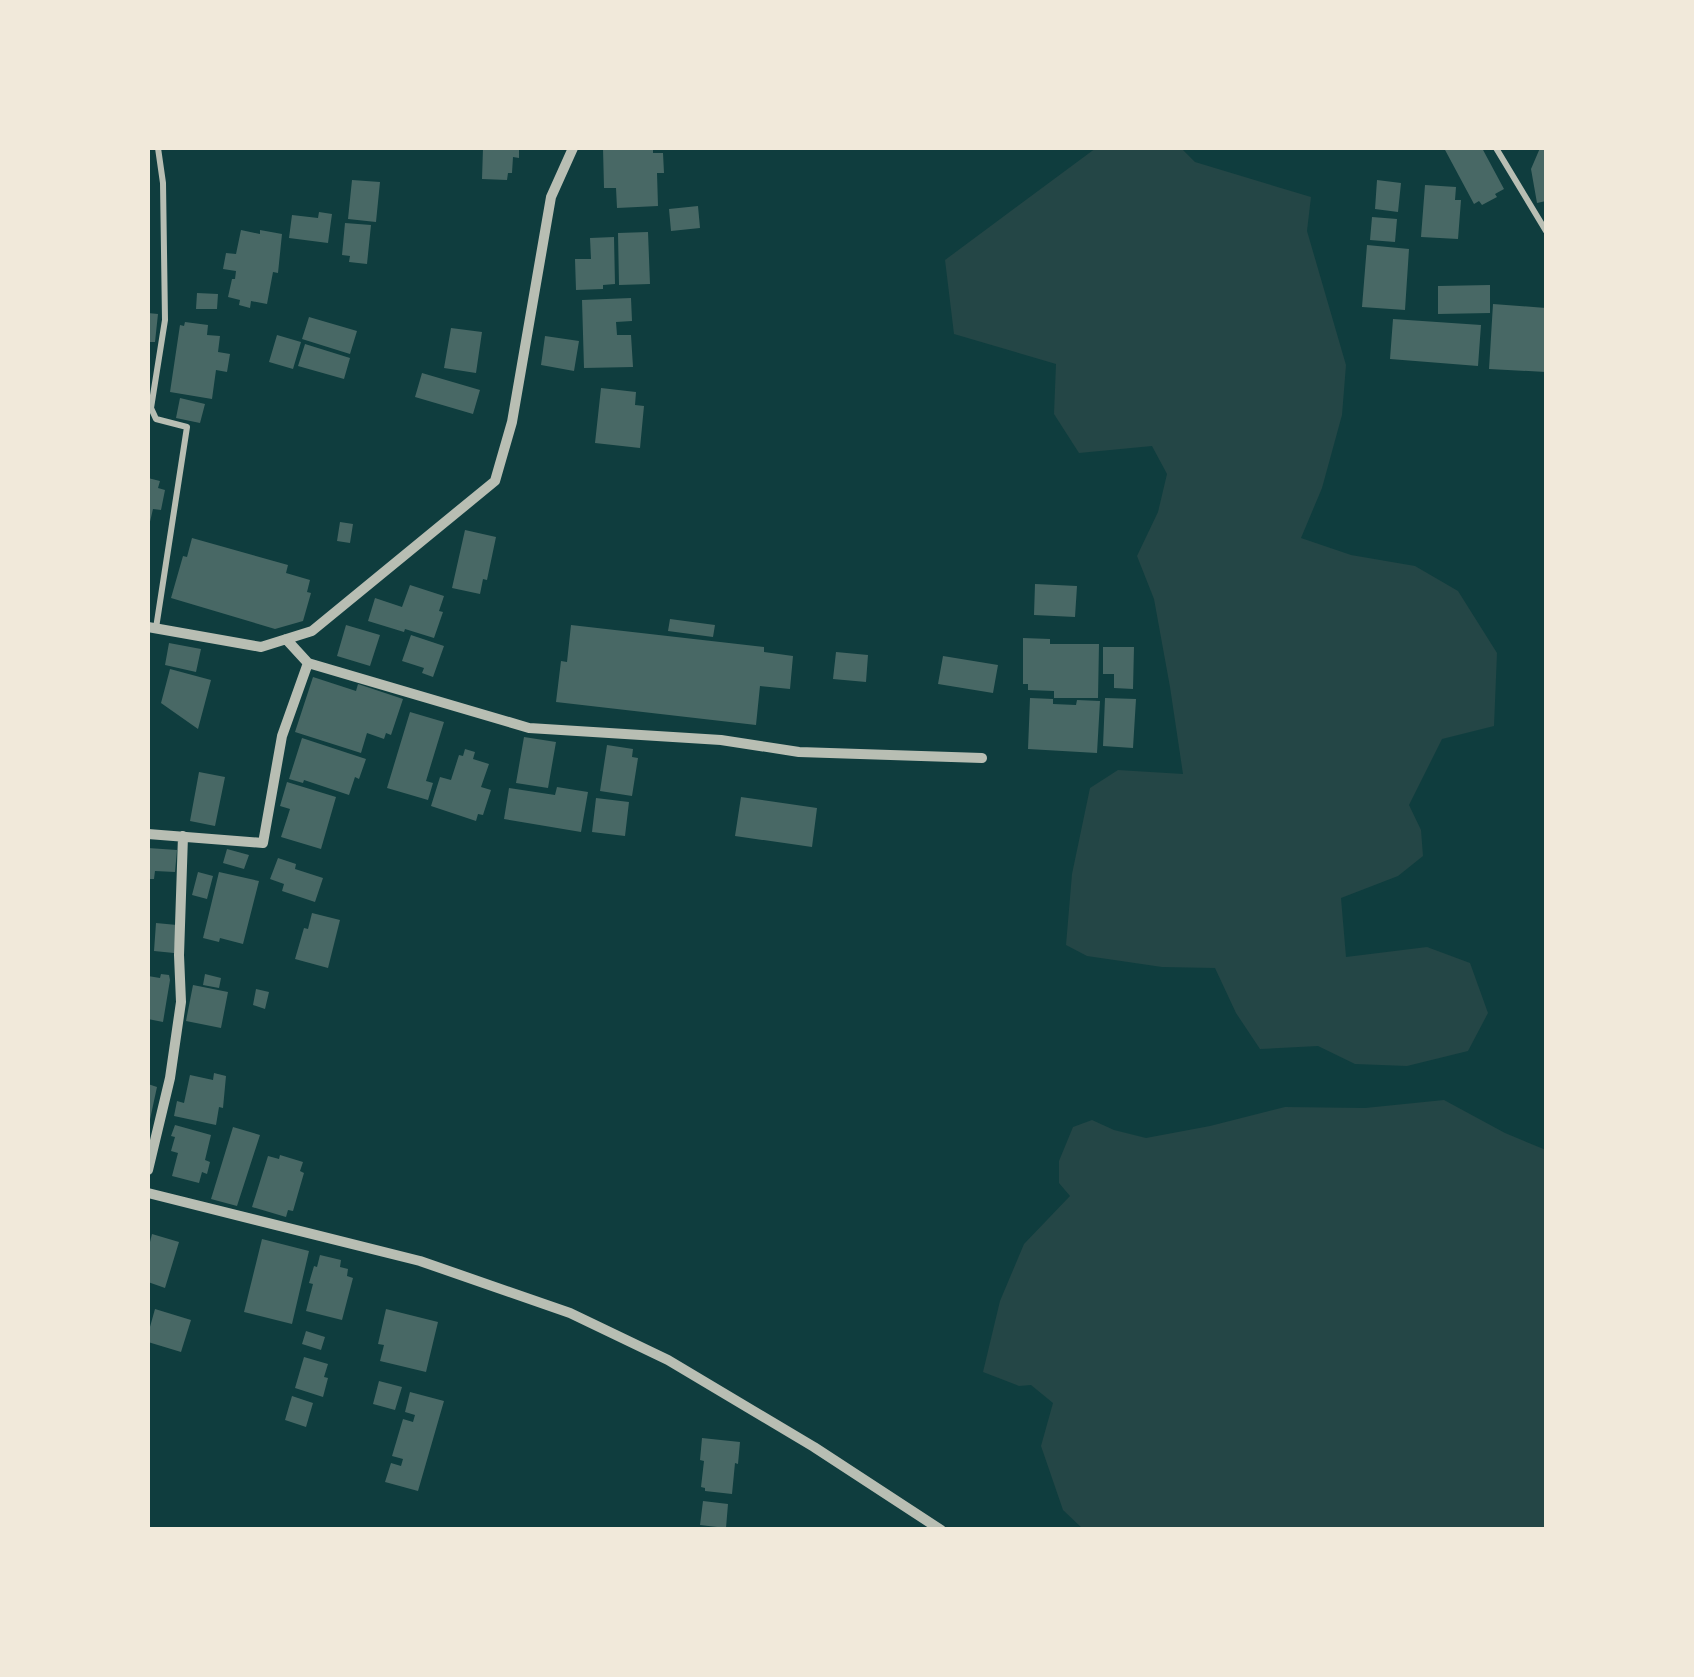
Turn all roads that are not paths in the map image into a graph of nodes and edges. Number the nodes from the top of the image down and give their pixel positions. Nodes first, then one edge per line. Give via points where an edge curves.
1 (158, 148) edge
2 (574, 148) edge
3 (1496, 148) edge
4 (1546, 231) edge
5 (152, 628) edge
6 (286, 638) junction
7 (308, 663) junction
8 (982, 758) dead end
9 (148, 834) edge
10 (183, 836) junction
11 (148, 1170) edge
12 (148, 1193) edge
13 (941, 1530) edge

1 - 5 lane via 166,320 152,408 156,419 187,427
2 - 6 street via 551,197 512,422 495,480 312,631
3 - 4 lane
5 - 6 street via 260,646
6 - 7 street
7 - 8 street via 529,728 800,752
7 - 10 street via 282,736 263,843
9 - 10 street
10 - 11 street via 181,1002
12 - 13 street via 420,1262 570,1313 668,1360

